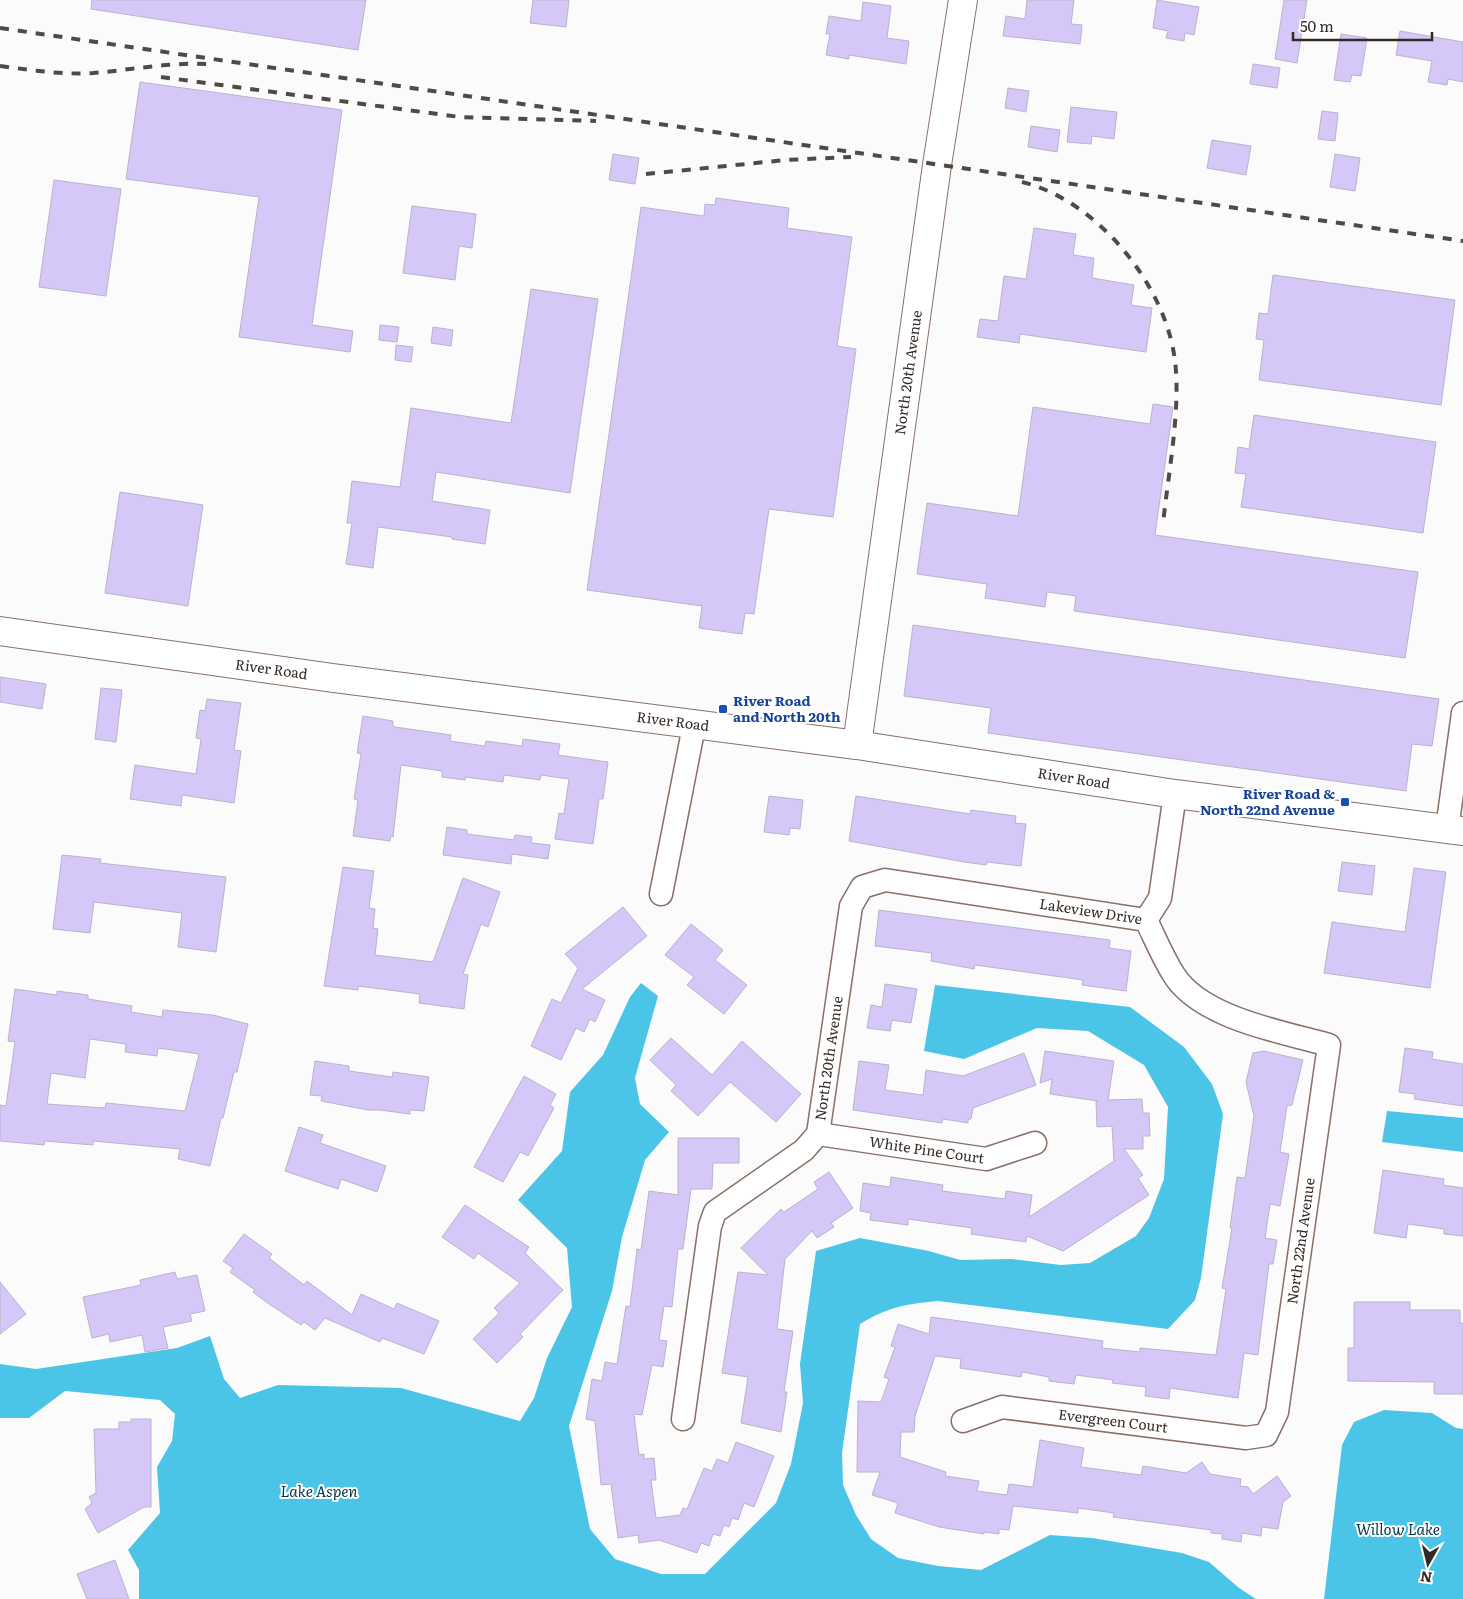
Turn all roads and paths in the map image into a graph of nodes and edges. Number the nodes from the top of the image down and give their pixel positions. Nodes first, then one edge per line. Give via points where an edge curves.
1 (962, 0) edge
2 (0, 631) edge
3 (1463, 713) edge
4 (694, 726) junction
5 (857, 745) junction
6 (1175, 794) junction
7 (1455, 830) edge
8 (862, 887) joint
9 (661, 894) dead end
10 (1146, 920) junction
11 (1328, 1045) joint
12 (818, 1134) junction
13 (1034, 1143) dead end
14 (683, 1419) dead end
15 (962, 1421) dead end
16 (1266, 1435) joint

1 - 5 street, North 20th Avenue
2 - 4 street, River Road
3 - 7 street
4 - 5 street, River Road
4 - 9 street
5 - 6 street, River Road
6 - 7 street, River Road
6 - 10 street via 1160,898
8 - 10 street, Lakeview Drive via 885,880
8 - 12 street, North 20th Avenue via 852,906
10 - 11 street, Lakeview Drive via 1174,977 1204,1006 1255,1025
11 - 16 street, North 22nd Avenue via 1277,1412
12 - 13 street, White Pine Court via 986,1159
12 - 14 street, North 20th Avenue via 804,1150 715,1212 710,1226
15 - 16 street, Evergreen Court via 1002,1407 1246,1438

